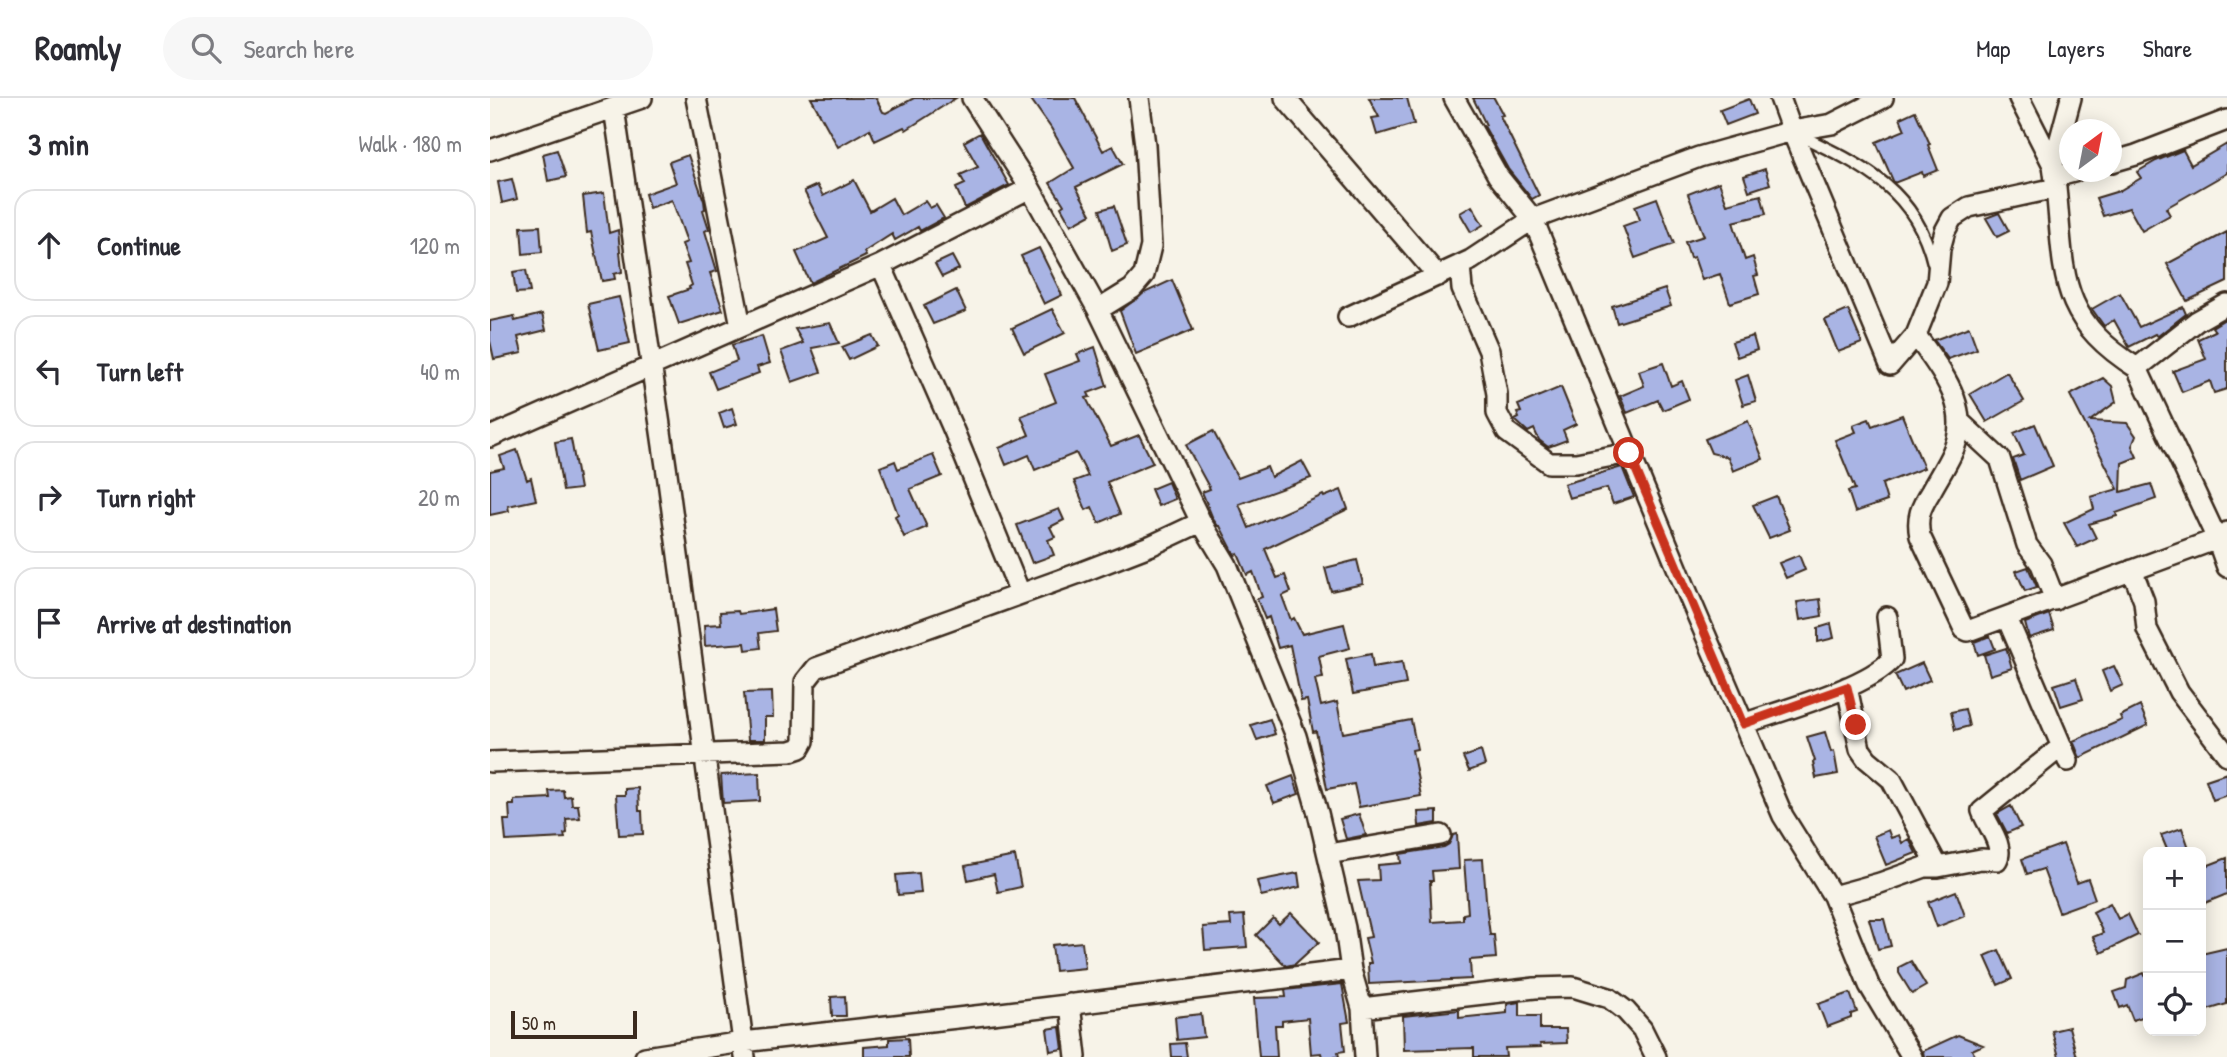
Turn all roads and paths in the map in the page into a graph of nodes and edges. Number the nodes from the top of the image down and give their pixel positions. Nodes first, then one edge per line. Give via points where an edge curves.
1 (642, 98) edge
2 (696, 98) edge
3 (972, 98) edge
4 (1139, 98) edge
5 (1285, 98) edge
6 (1454, 98) edge
7 (1780, 98) edge
8 (1883, 98) edge
9 (2019, 98) edge
10 (2071, 98) edge
11 (614, 108) junction
12 (2227, 120) edge
13 (1792, 131) junction
14 (490, 150) edge
15 (2122, 159) edge
16 (2059, 175) edge
17 (2054, 176) junction
18 (1030, 188) junction
19 (1533, 219) junction
20 (881, 265) junction
21 (1460, 265) junction
22 (1438, 276) junction
23 (1937, 282) junction
24 (2227, 304) edge
25 (1098, 310) junction
26 (1348, 317) dead end
27 (741, 326) junction
28 (1916, 335) junction
29 (651, 365) junction
30 (2137, 368) junction
31 (1960, 422) junction
32 (490, 437) edge
33 (1629, 453) junction
34 (1201, 522) junction
35 (2222, 535) edge
36 (2227, 567) edge
37 (2132, 570) junction
38 (1020, 593) junction
39 (2055, 600) junction
40 (1887, 617) dead end
41 (2007, 618) junction
42 (1847, 687) junction
43 (1743, 724) junction
44 (2225, 744) edge
45 (704, 755) junction
46 (490, 762) edge
47 (1441, 835) dead end
48 (1328, 854) junction
49 (1938, 867) junction
50 (1833, 895) junction
51 (1351, 970) junction
52 (1070, 1004) junction
53 (1362, 1008) junction
54 (744, 1049) edge
55 (645, 1057) edge
56 (1076, 1057) edge
57 (1365, 1057) edge
58 (1656, 1057) edge
59 (1912, 1057) edge

1 - 11 street
2 - 27 street
3 - 18 street
4 - 25 street via 1151,246 1144,275 1132,289
5 - 22 street
6 - 19 street via 1498,176
7 - 13 street
8 - 13 street via 1832,124
9 - 17 street
10 - 17 street
11 - 14 street
11 - 29 street
12 - 15 street
13 - 19 street via 1699,157
13 - 23 lane via 1863,166 1893,191 1919,224
13 - 28 street via 1890,365
16 - 17 street
17 - 23 street via 1969,207 1952,218 1940,249
17 - 30 street via 2066,281 2074,306 2094,335
18 - 20 street
18 - 25 street
19 - 21 street
19 - 33 street
20 - 27 street
20 - 38 street
21 - 22 street
21 - 33 street via 1462,289 1489,351 1497,413 1507,432 1549,463
22 - 26 street
23 - 28 street
24 - 30 street via 2197,321
25 - 34 street
27 - 29 street
28 - 31 street via 1950,385
29 - 32 street
29 - 45 street
30 - 35 street
31 - 39 street via 2000,459 2027,545 2041,564
31 - 41 street via 1954,451 1919,511 1920,536 1964,629
33 - 43 street
34 - 38 street via 1152,545
34 - 48 street via 1227,565 1296,736
35 - 36 street
35 - 37 street
37 - 39 street
37 - 44 street via 2144,601 2147,629 2179,692
38 - 45 street via 816,668 805,682 800,748
39 - 41 street
40 - 42 street via 1892,659
41 - 49 street via 2065,753 1982,811 2000,849 1997,860
42 - 43 street
42 - 49 street via 1860,749 1891,779
43 - 50 street via 1783,816
45 - 46 street
45 - 54 street
47 - 48 street
48 - 51 street
49 - 50 street
50 - 59 street via 1869,985
51 - 52 street
51 - 53 street
52 - 54 street
52 - 56 street
53 - 57 street
53 - 58 street via 1573,987 1609,998 1626,1011 1642,1029
54 - 55 street

